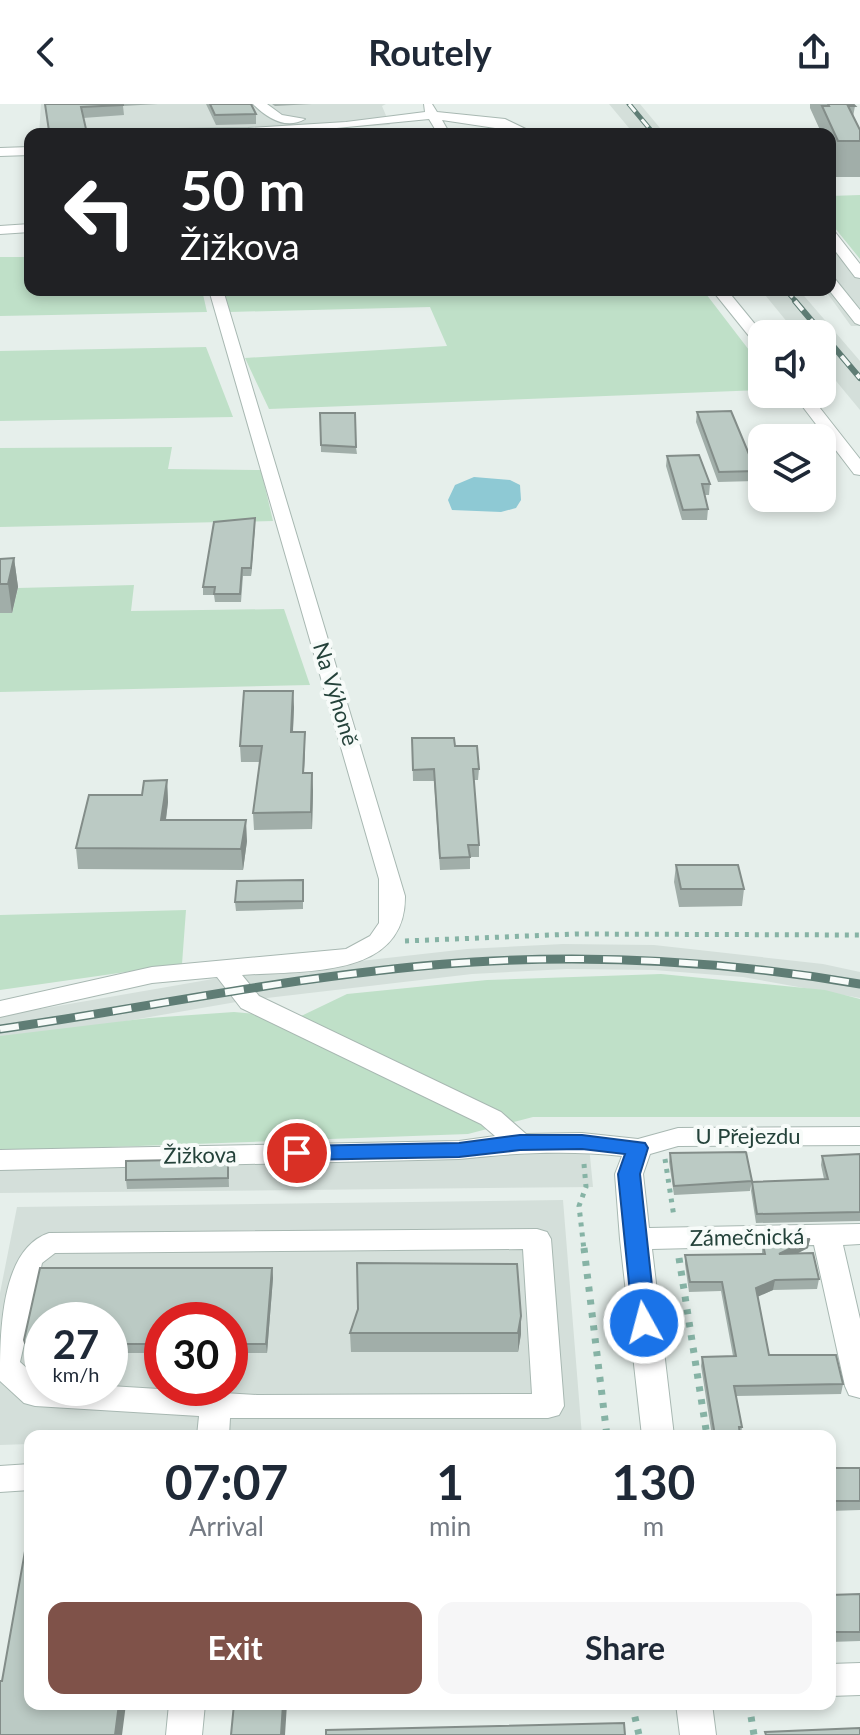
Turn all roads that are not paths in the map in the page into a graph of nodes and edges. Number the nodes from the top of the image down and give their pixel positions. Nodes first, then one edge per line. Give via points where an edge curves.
1 (259, 104) edge
2 (363, 104) edge
3 (430, 109) edge
4 (371, 116) junction
5 (407, 116) junction
6 (312, 128) edge
7 (441, 128) edge
8 (516, 128) edge
9 (24, 151) edge
10 (0, 152) edge
11 (24, 228) edge
12 (0, 230) edge
13 (836, 243) edge
14 (860, 274) edge
15 (836, 290) edge
16 (218, 296) edge
17 (724, 296) edge
18 (860, 320) edge
19 (748, 326) edge
20 (812, 408) edge
21 (860, 470) edge
22 (224, 969) junction
23 (0, 1009) edge
24 (860, 1136) edge
25 (520, 1143) junction
26 (651, 1151) junction
27 (0, 1160) edge
28 (860, 1234) edge
29 (826, 1235) junction
30 (634, 1239) junction
31 (860, 1386) edge
32 (216, 1404) joint
33 (216, 1406) edge
34 (214, 1430) edge
35 (657, 1430) edge
36 (860, 1679) edge
37 (836, 1680) edge
38 (186, 1710) edge
39 (695, 1710) edge
40 (184, 1735) edge
41 (698, 1735) edge

1 - 4 street via 279,119
2 - 4 street
3 - 5 street
3 - 7 street
3 - 8 street
4 - 5 street
5 - 6 street
9 - 10 street
11 - 12 street
13 - 14 street
15 - 18 street
16 - 22 street, Na Výhoně via 396,904 391,926 362,954
17 - 19 street
20 - 21 street
22 - 23 street via 152,975
22 - 25 street via 250,1002 491,1118
24 - 26 street, U Přejezdu via 678,1137
25 - 26 street, Žižkova via 582,1142
25 - 27 street, Žižkova via 459,1150
26 - 30 street via 629,1174
28 - 29 street, Zámečnická
29 - 30 street, Zámečnická
29 - 31 street
30 - 35 street
32 - 32 street via 548,1406 537,1239 49,1243 29,1258 4,1366 35,1394
33 - 34 street
36 - 37 street
38 - 40 street
39 - 41 street

